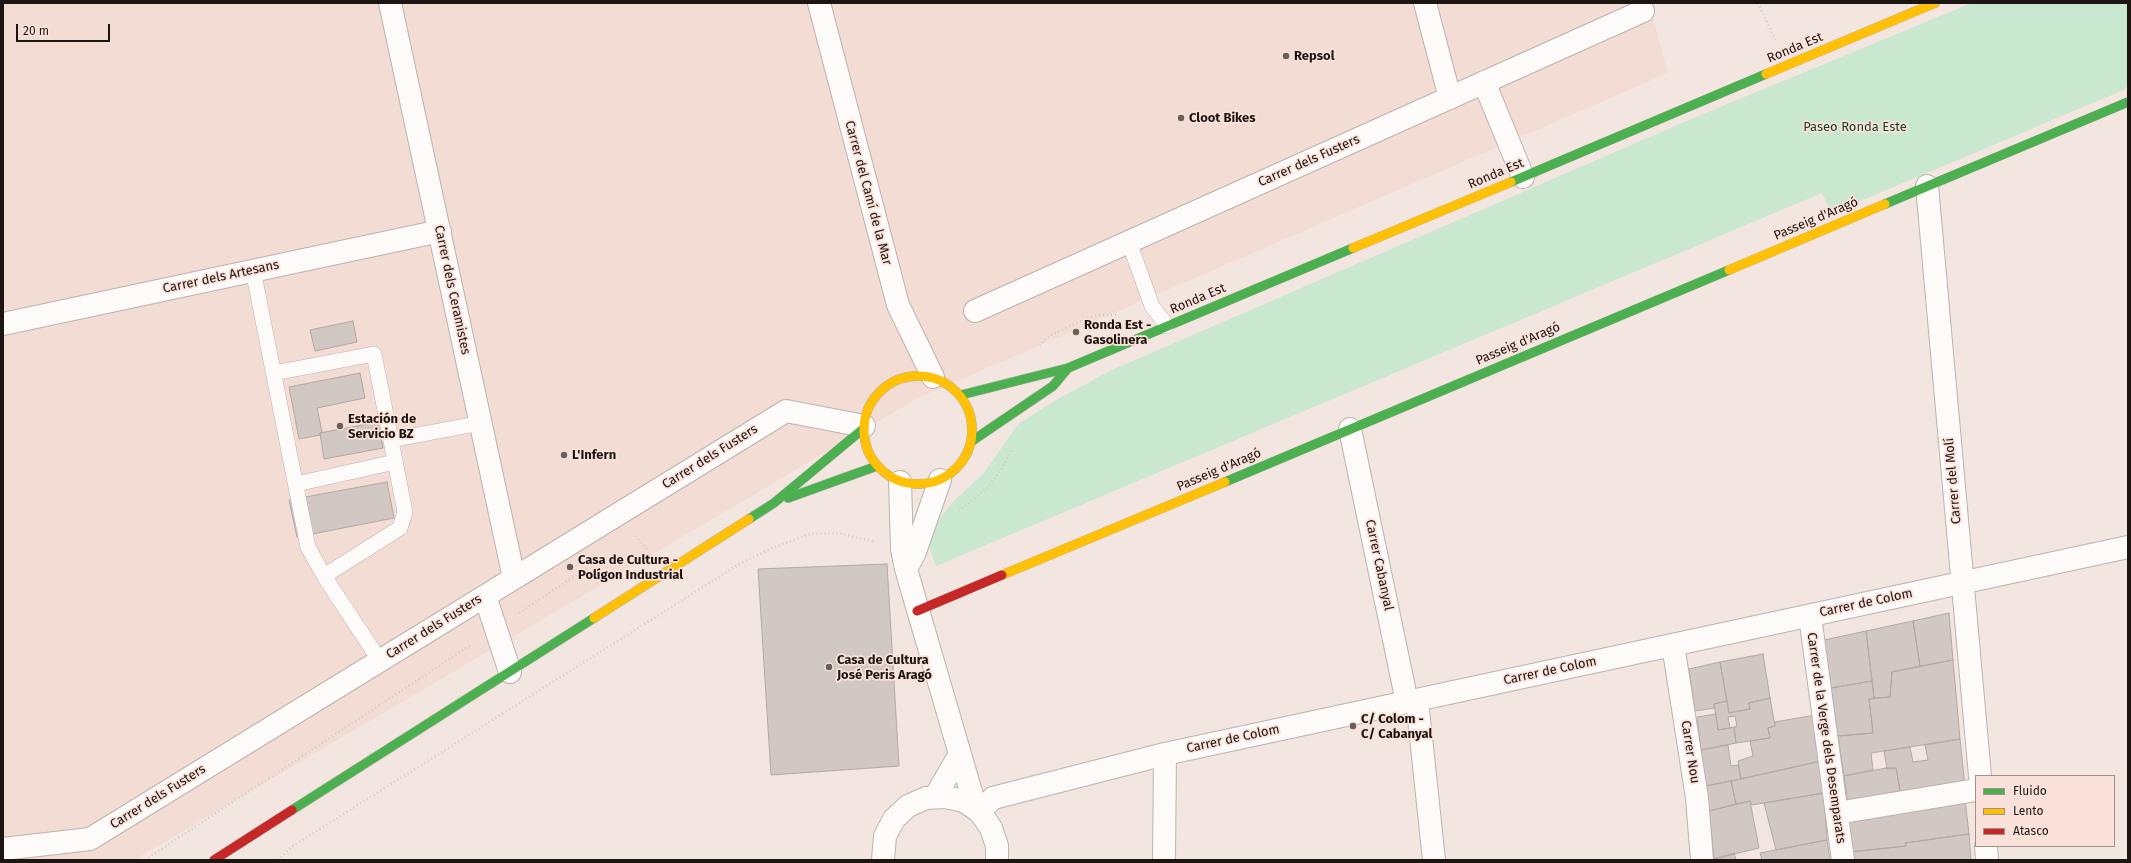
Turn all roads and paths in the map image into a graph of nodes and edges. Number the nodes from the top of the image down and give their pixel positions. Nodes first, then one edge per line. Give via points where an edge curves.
1 (390, 3) edge
2 (818, 3) edge
3 (1424, 3) edge
4 (1758, 3) edge
5 (1935, 3) edge
6 (1643, 11) dead end
7 (1777, 44) dead end
8 (1484, 82) junction
9 (1450, 98) junction
10 (2128, 102) edge
11 (1523, 177) junction
12 (1927, 186) junction
13 (440, 231) junction
14 (1129, 242) junction
15 (253, 270) junction
16 (975, 311) dead end
17 (3, 324) edge
18 (1167, 326) junction
19 (1068, 368) junction
20 (274, 373) junction
21 (934, 377) junction
22 (960, 395) junction
23 (481, 423) junction
24 (863, 427) junction
25 (1350, 429) junction
26 (391, 440) junction
27 (972, 441) junction
28 (395, 462) junction
29 (877, 466) junction
30 (940, 480) junction
31 (900, 482) junction
32 (296, 484) junction
33 (774, 503) junction
34 (630, 540) dead end
35 (2128, 547) edge
36 (592, 565) dead end
37 (906, 569) junction
38 (664, 573) junction
39 (324, 576) junction
40 (514, 578) junction
41 (1962, 583) junction
42 (485, 596) junction
43 (684, 599) dead end
44 (917, 611) junction
45 (1810, 616) junction
46 (496, 628) junction
47 (1672, 645) junction
48 (380, 660) junction
49 (510, 672) junction
50 (1412, 701) junction
51 (960, 754) junction
52 (1165, 754) junction
53 (1980, 775) edge
54 (1975, 790) edge
55 (935, 797) junction
56 (978, 812) junction
57 (1836, 813) junction
58 (1986, 847) edge
59 (3, 849) edge
60 (145, 860) edge
61 (214, 860) edge
62 (883, 860) edge
63 (997, 860) edge
64 (1164, 860) edge
65 (1434, 860) edge
66 (1702, 860) edge
67 (1843, 860) edge
68 (1987, 860) edge

1 - 13 street, Carrer dels Ceramistes
2 - 21 street, Carrer del Camí de la Mar via 898,305
3 - 9 street
4 - 7 path
5 - 11 main road, Ronda Est
6 - 8 street, Carrer dels Fusters
8 - 9 street, Carrer dels Fusters
8 - 11 street
9 - 14 street, Carrer dels Fusters
10 - 12 main road, Passeig d'Aragó
11 - 18 main road, Ronda Est
12 - 25 main road, Passeig d'Aragó
12 - 41 street, Carrer del Molí
13 - 15 street, Carrer dels Artesans
13 - 23 street, Carrer dels Ceramistes
14 - 16 street, Carrer dels Fusters
14 - 18 lane via 1152,306
15 - 17 street, Carrer dels Artesans
15 - 20 lane
18 - 19 main road, Ronda Est
19 - 22 main road, Ronda Est
19 - 27 main road, Ronda Est via 1053,386
20 - 26 lane via 374,354
20 - 32 lane
21 - 22 main road
21 - 24 main road via 903,377 873,397
22 - 27 main road via 971,416
23 - 26 lane
23 - 40 street, Carrer dels Ceramistes
24 - 29 main road via 866,449
24 - 33 main road
24 - 40 street, Carrer dels Fusters via 786,411
25 - 44 main road, Passeig d'Aragó
25 - 50 street, Carrer Cabanyal
26 - 28 lane
27 - 30 main road via 960,464
28 - 32 lane
28 - 39 lane via 405,512 400,528
29 - 31 main road
29 - 33 main road
30 - 31 main road via 921,485
30 - 37 street via 915,552
31 - 37 street via 902,549
32 - 39 lane via 308,547
33 - 38 main road
34 - 38 path via 637,536
35 - 41 street, Carrer de Colom
36 - 46 path
37 - 44 street
38 - 43 path
38 - 49 main road
39 - 48 lane
40 - 42 street, Carrer dels Fusters
41 - 45 street, Carrer de Colom
41 - 53 street, Carrer del Molí
42 - 46 street
42 - 48 street, Carrer dels Fusters
44 - 51 street
45 - 47 street, Carrer de Colom
45 - 57 street, Carrer de la Verge dels Desemparats
46 - 49 street
46 - 60 path
47 - 50 street, Carrer de Colom
47 - 66 street, Carrer Nou via 1697,798
48 - 59 street, Carrer dels Fusters via 90,838
49 - 61 main road
50 - 52 street, Carrer de Colom
50 - 65 street, Carrer Cabanyal
51 - 55 street
51 - 56 street
52 - 56 street, Carrer de Colom via 993,798
52 - 64 street
54 - 57 street
55 - 56 street via 964,801
55 - 62 street via 908,806 894,819 884,836
56 - 63 street via 991,828 997,846
57 - 67 street, Carrer de la Verge dels Desemparats
58 - 68 street

